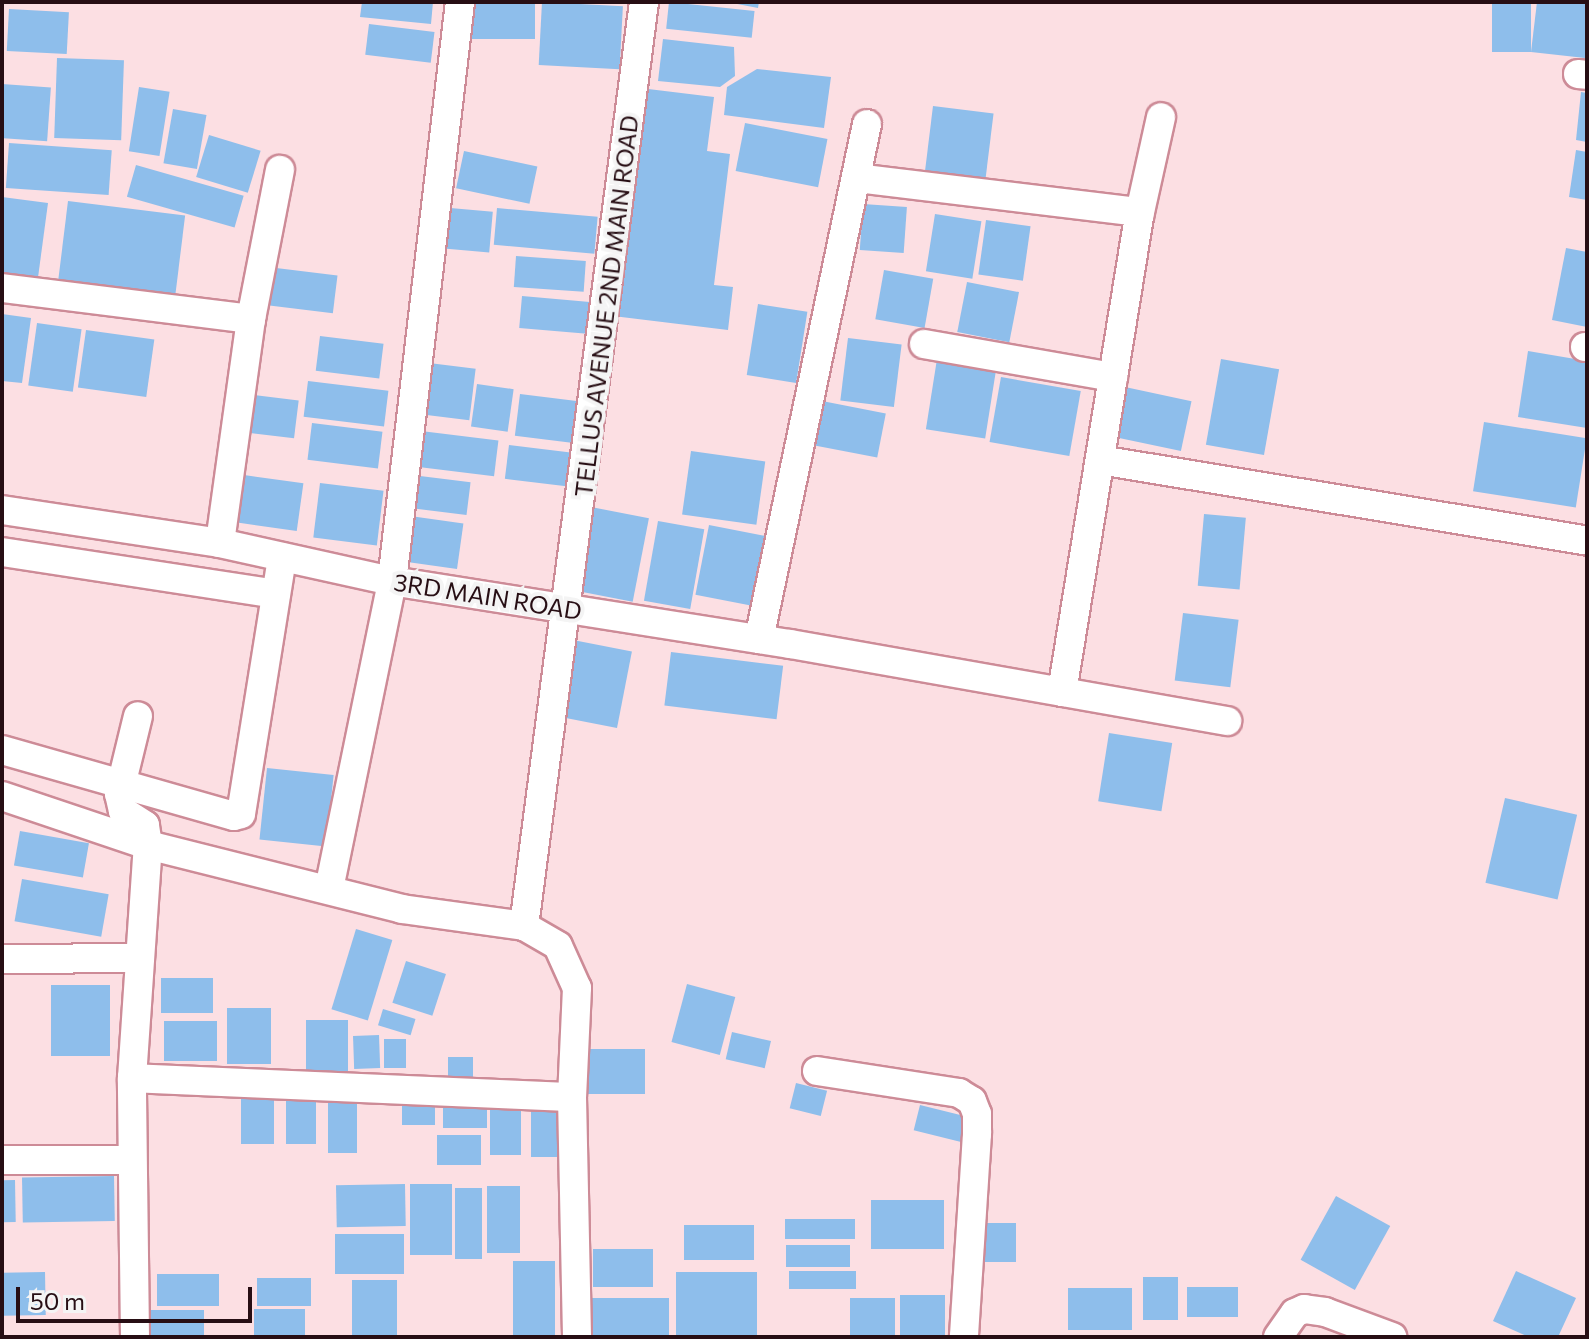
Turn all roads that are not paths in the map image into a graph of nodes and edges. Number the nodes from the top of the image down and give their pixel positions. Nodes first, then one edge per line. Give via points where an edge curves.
1 (460, 2) edge
2 (644, 2) edge
3 (1161, 117) dead end
4 (867, 124) dead end
5 (280, 170) dead end
6 (857, 178) junction
7 (1140, 212) junction
8 (2, 288) edge
9 (251, 319) junction
10 (924, 344) dead end
11 (1113, 377) junction
12 (1100, 460) junction
13 (2, 510) edge
14 (1587, 541) edge
15 (220, 543) junction
16 (2, 552) edge
17 (282, 557) junction
18 (392, 581) junction
19 (276, 594) junction
20 (568, 609) junction
21 (759, 639) junction
22 (1062, 692) junction
23 (138, 716) dead end
24 (1227, 721) dead end
25 (2, 750) edge
26 (123, 783) junction
27 (2, 796) edge
28 (148, 845) junction
29 (329, 889) junction
30 (524, 926) junction
31 (140, 958) junction
32 (2, 959) edge
33 (817, 1071) dead end
34 (132, 1078) junction
35 (572, 1097) junction
36 (2, 1160) edge
37 (131, 1160) junction
38 (135, 1337) edge
39 (577, 1337) edge
40 (964, 1337) edge
41 (1278, 1337) edge
42 (1392, 1337) edge

1 - 18 street
2 - 20 street, TELLUS AVENUE 2ND MAIN ROAD
3 - 7 street
4 - 6 street
5 - 9 street
6 - 7 street
6 - 21 street
7 - 11 street
8 - 9 street
9 - 15 street
10 - 11 street
11 - 12 street
12 - 14 street
12 - 22 street
13 - 15 street, 3RD MAIN ROAD
15 - 17 street, 3RD MAIN ROAD
16 - 19 street
17 - 18 street, 3RD MAIN ROAD
17 - 19 street
18 - 20 street, 3RD MAIN ROAD
18 - 29 street
19 - 26 street via 244,810 234,816
20 - 21 street, 3RD MAIN ROAD
20 - 30 street, TELLUS AVENUE 2ND MAIN ROAD
21 - 22 street, 3RD MAIN ROAD
22 - 24 street, 3RD MAIN ROAD
23 - 26 street
25 - 26 street
26 - 28 street via 123,811 142,819
27 - 28 street
28 - 29 street
28 - 31 street
29 - 30 street via 402,909
30 - 35 street via 558,946 574,976
31 - 32 street
31 - 34 street
33 - 40 street via 959,1093 972,1101 977,1134
34 - 35 street
34 - 37 street
35 - 39 street
36 - 37 street
37 - 38 street
41 - 42 street via 1304,1309

